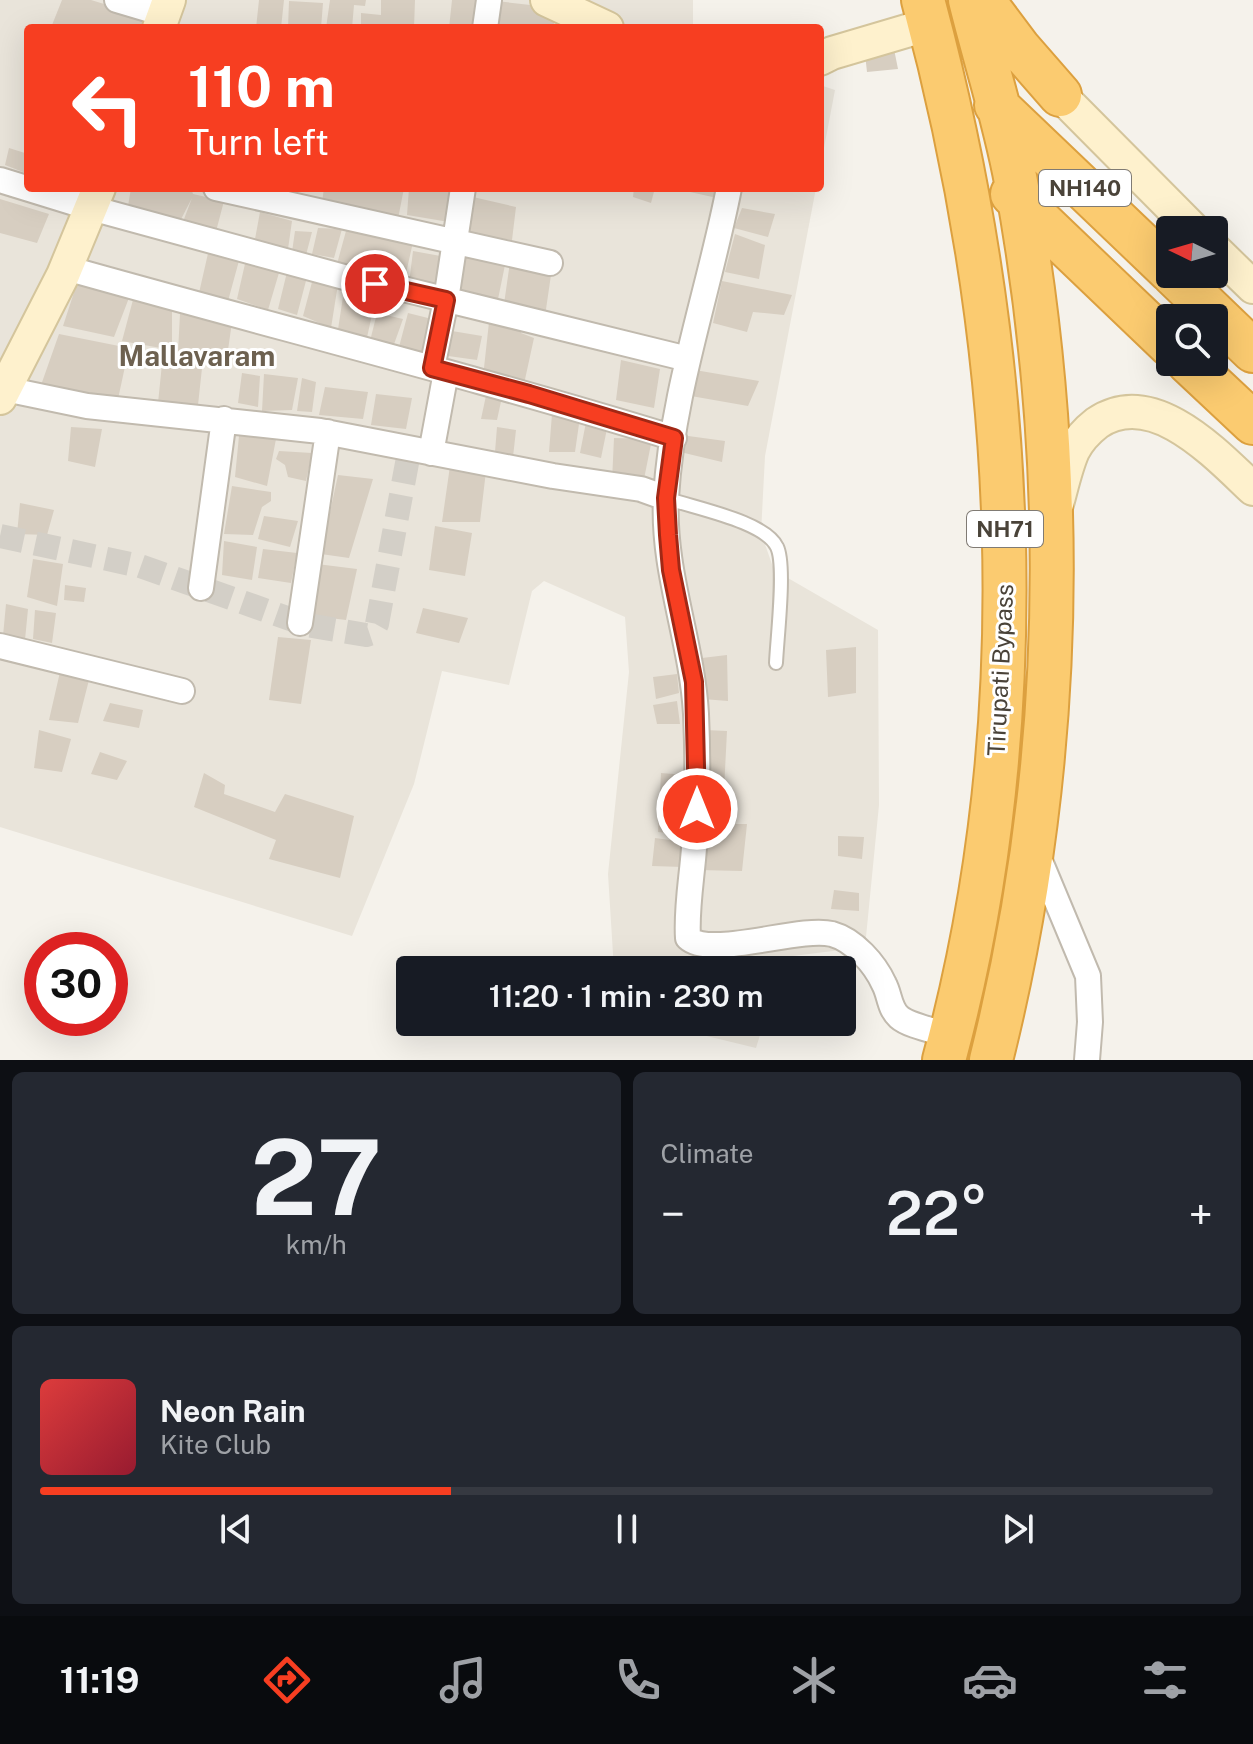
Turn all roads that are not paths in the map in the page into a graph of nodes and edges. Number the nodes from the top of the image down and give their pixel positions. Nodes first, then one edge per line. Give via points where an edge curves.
1 (117, 0) edge
2 (489, 0) edge
3 (547, 0) edge
4 (970, 0) edge
5 (983, 0) edge
6 (926, 12) edge
7 (164, 14) edge
8 (486, 24) edge
9 (598, 24) edge
10 (824, 57) edge
11 (1060, 95) junction
12 (998, 106) junction
13 (957, 135) junction
14 (0, 180) edge
15 (24, 185) edge
16 (63, 192) edge
17 (233, 192) edge
18 (462, 192) edge
19 (728, 192) edge
20 (95, 198) edge
21 (1019, 199) junction
22 (1180, 216) edge
23 (456, 243) junction
24 (1156, 259) edge
25 (550, 263) dead end
26 (1228, 263) edge
27 (66, 268) junction
28 (1253, 287) edge
29 (1187, 288) edge
30 (446, 300) junction
31 (1156, 331) edge
32 (1253, 351) edge
33 (688, 359) junction
34 (439, 370) junction
35 (1203, 376) edge
36 (2, 394) edge
37 (224, 419) junction
38 (1253, 423) edge
39 (328, 432) junction
40 (674, 438) junction
41 (431, 453) junction
42 (1253, 489) edge
43 (666, 498) junction
44 (1051, 524) junction
45 (201, 588) dead end
46 (300, 623) dead end
47 (0, 646) edge
48 (776, 663) dead end
49 (182, 691) dead end
50 (1035, 846) junction
51 (947, 1048) edge
52 (991, 1060) edge
53 (1087, 1060) edge

1 - 7 street
2 - 8 street
3 - 9 street
4 - 12 highway, Tirupati Bypass / NH71
5 - 11 highway
6 - 10 street
6 - 13 highway, Tirupati Bypass / NH71
11 - 12 highway
11 - 22 street
12 - 13 highway via 988,102 969,109
12 - 21 highway, Tirupati Bypass / NH71
12 - 24 highway, NH140
13 - 21 highway, Tirupati Bypass / NH140 via 968,154
13 - 51 highway, Tirupati Bypass / NH71 via 993,355 1006,566 994,790 982,881
14 - 15 street
16 - 20 street
17 - 23 street
18 - 23 street
19 - 33 street
20 - 27 street
20 - 30 street via 355,280
21 - 31 highway, Tirupati Bypass / NH140
21 - 44 highway, Tirupati Bypass / NH71 via 1042,359
23 - 25 street
23 - 30 street
26 - 28 street
27 - 34 street
27 - 36 street
29 - 32 highway, NH140
30 - 33 street
30 - 34 street
33 - 40 street
34 - 40 street
34 - 41 street
35 - 38 highway
36 - 37 street
37 - 39 street
37 - 45 street
39 - 41 street
39 - 46 street
40 - 43 street
41 - 43 street via 641,489
42 - 44 street via 1184,429 1159,416 1131,411 1107,416 1074,448
43 - 48 lane via 746,524 775,543 781,561
43 - 51 street via 671,570 696,715 697,809 688,938 728,944 812,933 840,937 871,965 901,1018
44 - 50 highway, Tirupati Bypass / NH71 via 1051,663
47 - 49 street
50 - 52 highway, Tirupati Bypass / NH71
50 - 53 street via 1088,976

